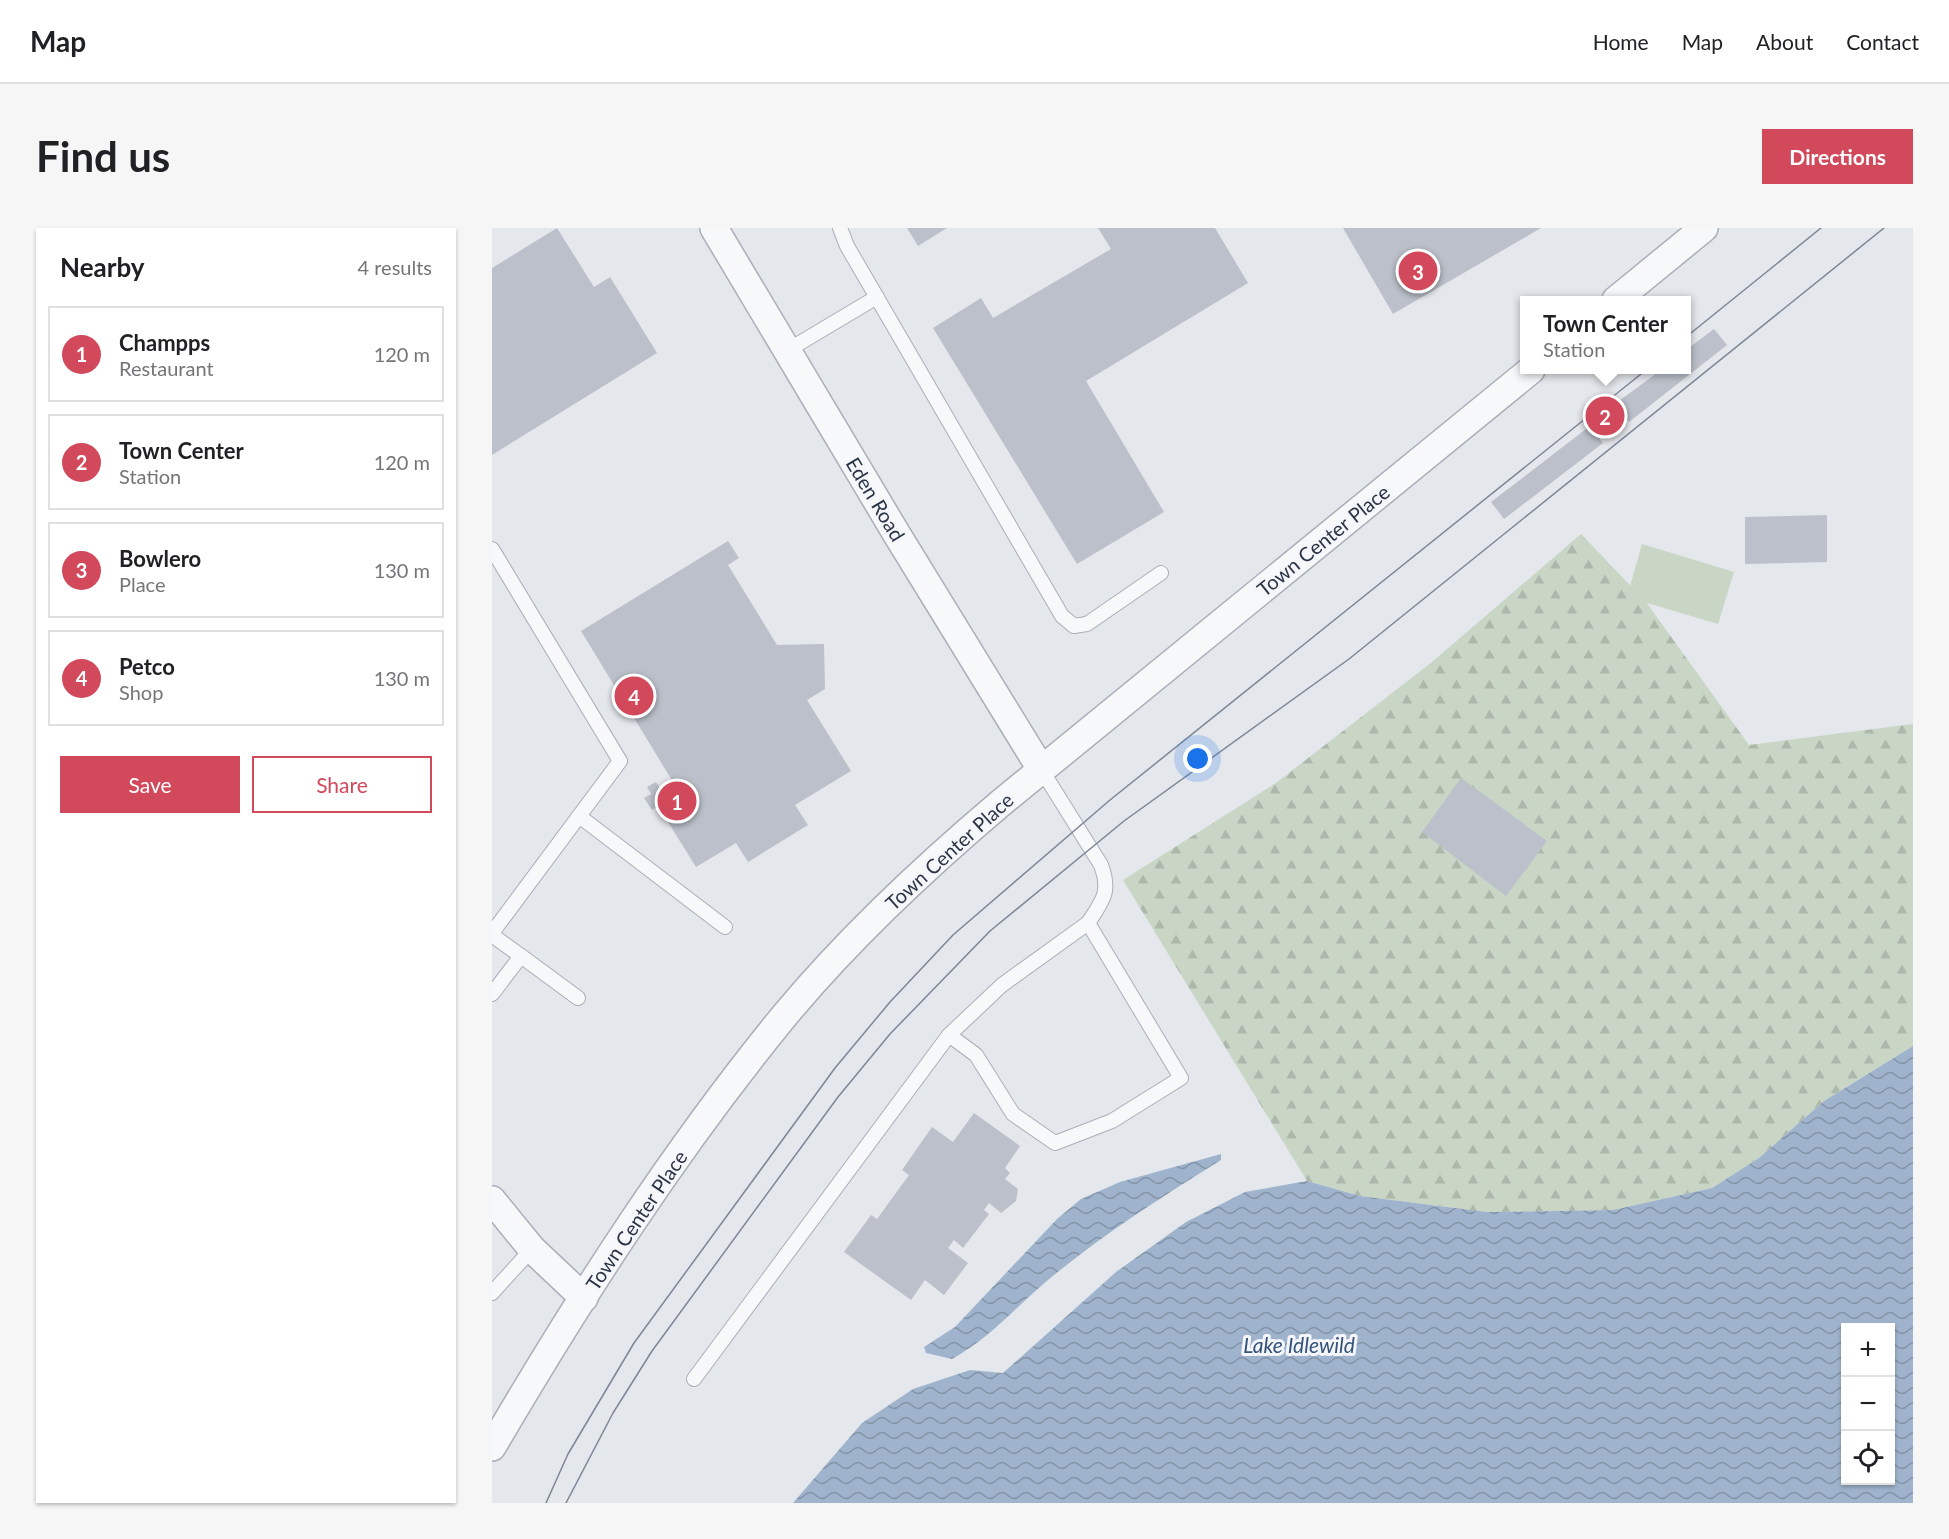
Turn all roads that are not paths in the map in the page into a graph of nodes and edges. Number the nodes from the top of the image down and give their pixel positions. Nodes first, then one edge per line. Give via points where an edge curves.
1 (714, 228) edge
2 (840, 228) edge
3 (1704, 228) edge
4 (1621, 296) edge
5 (877, 297) junction
6 (788, 350) junction
7 (1525, 374) edge
8 (492, 549) edge
9 (1161, 573) dead end
10 (1041, 769) junction
11 (579, 816) junction
12 (1088, 923) junction
13 (725, 927) dead end
14 (492, 934) edge
15 (521, 956) junction
16 (492, 994) edge
17 (578, 999) dead end
18 (949, 1035) junction
19 (492, 1200) edge
20 (532, 1249) junction
21 (492, 1293) edge
22 (584, 1298) junction
23 (694, 1379) dead end
24 (492, 1447) edge

1 - 6 street, Eden Road
2 - 5 lane
3 - 4 street
5 - 6 lane
5 - 9 lane via 1062,616 1074,626 1087,624
6 - 10 street, Eden Road
7 - 10 street, Town Center Place
8 - 11 lane via 620,761
10 - 12 lane via 1101,865 1107,882 1103,902
10 - 22 street, Town Center Place via 943,852 854,939 786,1014 670,1168
11 - 13 lane
11 - 14 lane
12 - 18 lane via 1002,985
12 - 18 lane via 1181,1078 1113,1120 1055,1143 1013,1114 976,1055
14 - 15 lane
15 - 16 lane
15 - 17 lane
18 - 23 lane
19 - 20 street
20 - 21 lane
20 - 22 street
22 - 24 street, Town Center Place

